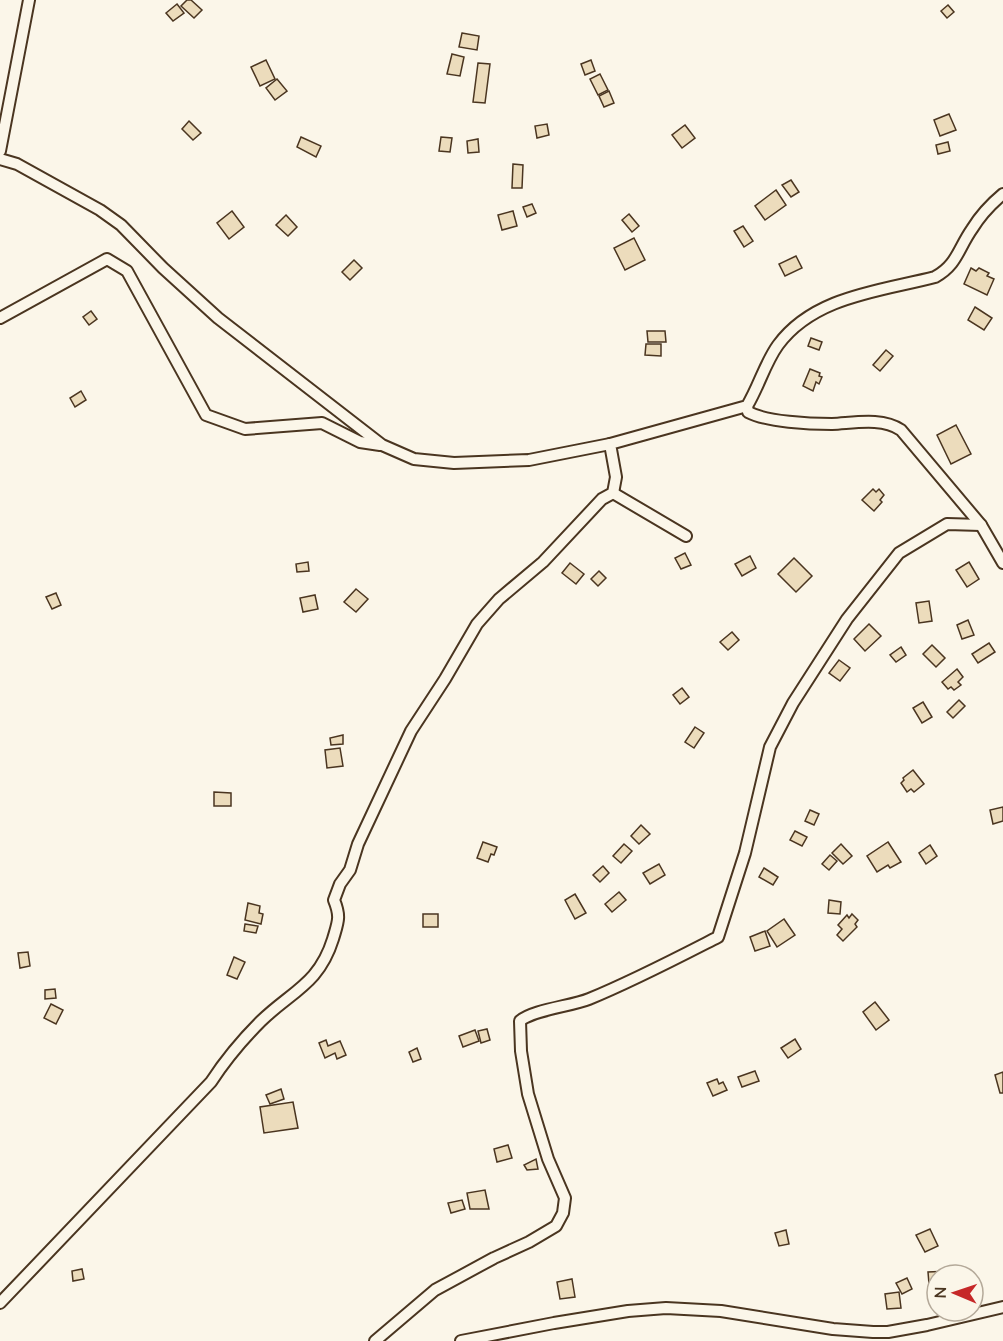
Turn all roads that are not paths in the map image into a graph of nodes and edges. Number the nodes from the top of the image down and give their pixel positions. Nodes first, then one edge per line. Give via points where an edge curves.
1 (29, 0) edge
2 (0, 151) edge
3 (0, 159) edge
4 (1003, 194) edge
5 (0, 318) edge
6 (747, 406) junction
7 (610, 444) junction
8 (382, 446) junction
9 (613, 493) junction
10 (981, 525) junction
11 (686, 536) dead end
12 (1003, 563) edge
13 (0, 1303) edge
14 (1003, 1307) edge
15 (375, 1341) edge
16 (461, 1341) edge

1 - 2 street
3 - 8 street via 17,164 121,225 218,318
4 - 6 street via 971,230 947,270 935,277 837,302 796,326 770,358
5 - 8 street via 107,259 127,271 206,415 245,429 322,423 360,442
6 - 7 street
6 - 10 street via 748,412 769,420 875,422 896,427
7 - 8 street via 529,460 454,463 414,459
7 - 9 street via 616,477
9 - 11 street
9 - 13 street via 477,624 411,731 358,844 350,870 339,884 334,900 340,913 329,951 312,979 249,1033 211,1082
10 - 12 street
10 - 15 street via 947,524 899,553 847,619 770,747 745,853 718,937 587,1000 520,1021 528,1094 544,1148 565,1198 556,1226 435,1290
14 - 16 street via 880,1332 833,1329 721,1311 666,1308 628,1311

